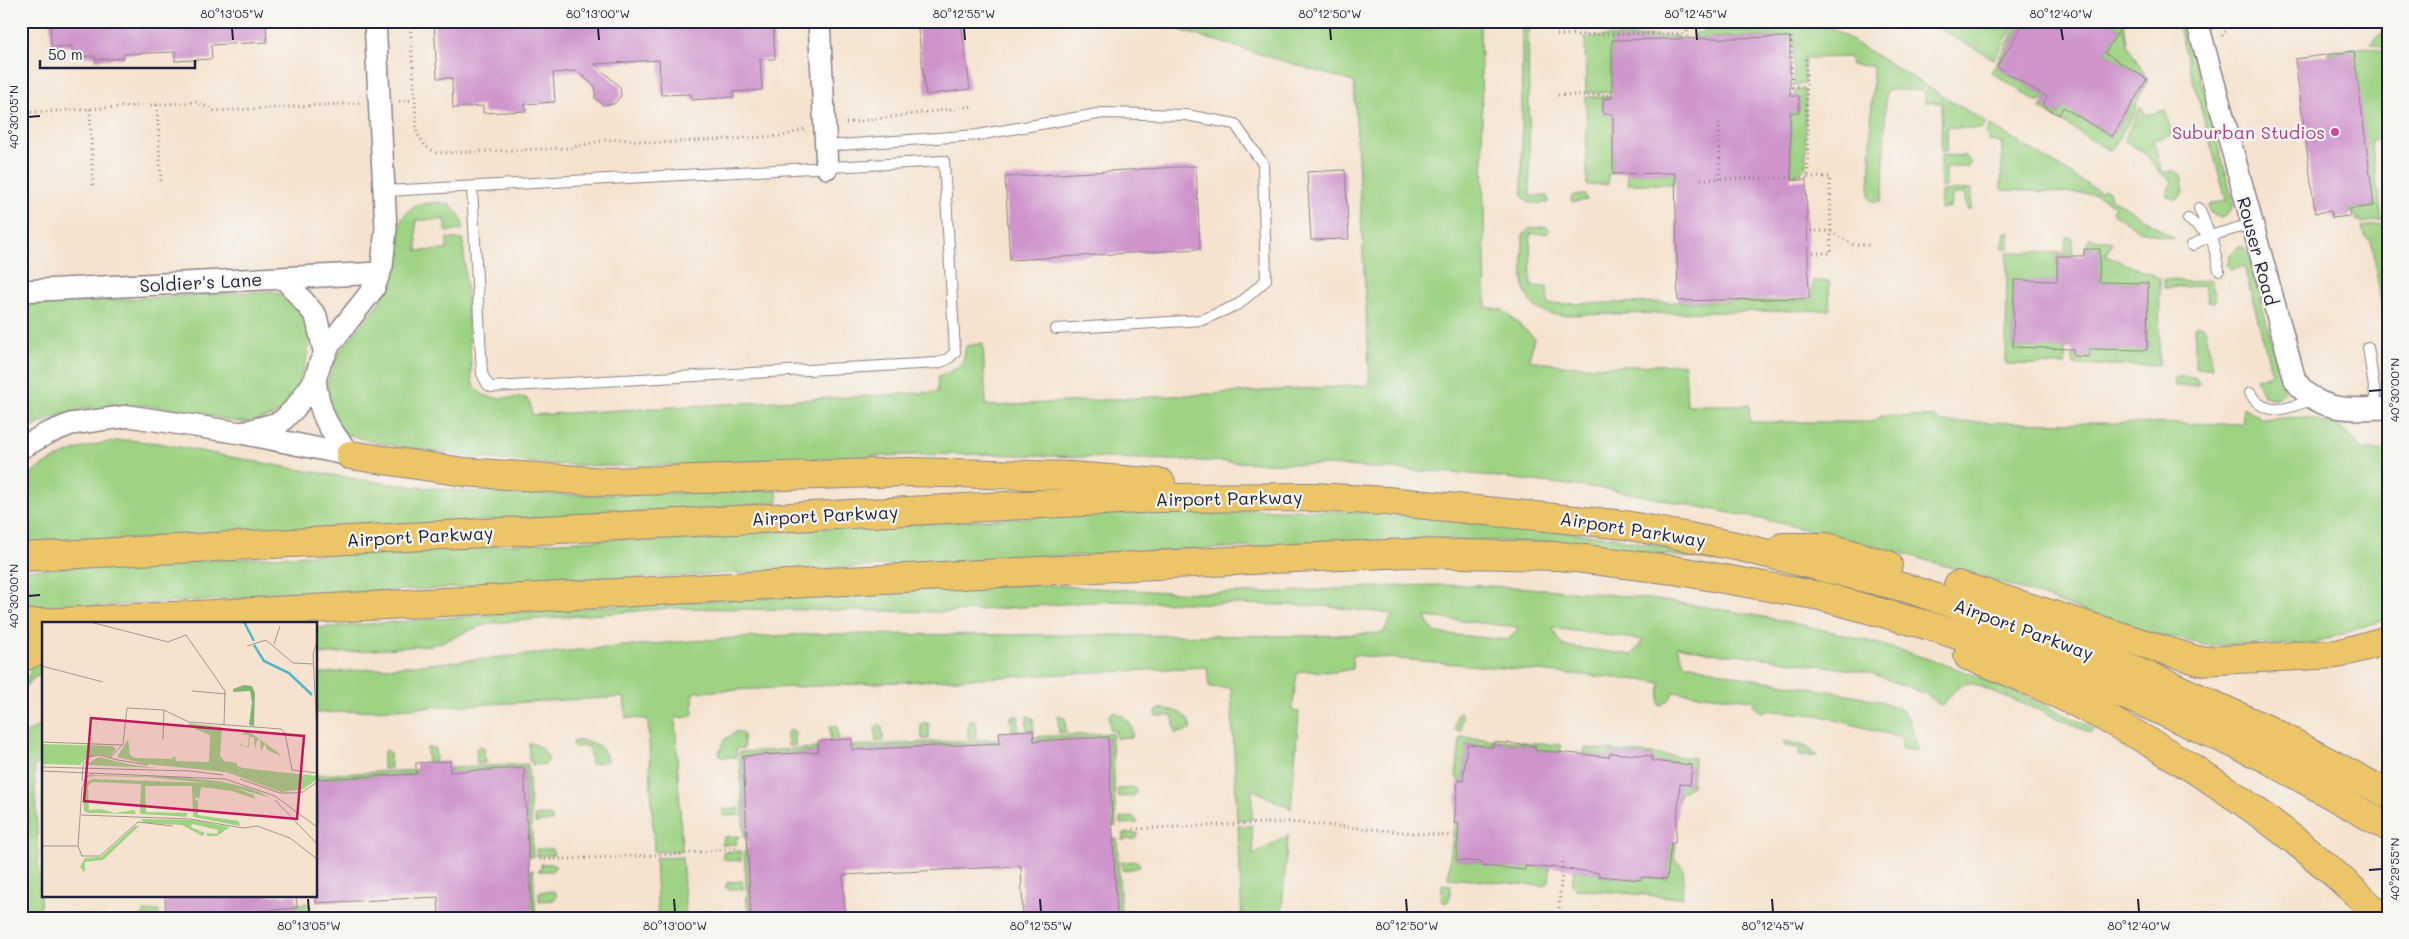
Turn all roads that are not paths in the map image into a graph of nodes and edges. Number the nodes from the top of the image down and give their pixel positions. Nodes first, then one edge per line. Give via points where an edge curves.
1 (375, 21) edge
2 (819, 21) edge
3 (2197, 21) edge
4 (825, 135) junction
5 (827, 168) junction
6 (472, 186) junction
7 (385, 191) junction
8 (2200, 208) dead end
9 (2188, 219) dead end
10 (2251, 224) junction
11 (2210, 236) junction
12 (2192, 245) dead end
13 (2219, 270) dead end
14 (380, 273) junction
15 (284, 278) junction
16 (21, 291) edge
17 (1056, 329) dead end
18 (2368, 347) dead end
19 (324, 355) junction
20 (315, 380) junction
21 (2250, 393) dead end
22 (2313, 399) junction
23 (2383, 408) edge
24 (241, 433) junction
25 (21, 448) edge
26 (350, 455) junction
27 (1387, 500) junction
28 (1736, 546) junction
29 (21, 557) edge
30 (1674, 570) junction
31 (130, 620) edge
32 (76, 622) edge
33 (42, 623) edge
34 (21, 624) edge
35 (2388, 640) edge
36 (42, 648) edge
37 (21, 658) edge
38 (2388, 794) edge
39 (2388, 827) edge
40 (2382, 918) edge

1 - 7 street
2 - 4 street
3 - 10 street, Rouser Road
4 - 5 street
4 - 17 lane via 978,135 1103,113 1186,115 1235,124 1263,164 1266,280 1239,304 1202,320
5 - 6 lane
5 - 6 lane via 944,161 955,348 948,360 930,364 492,387 482,374
6 - 7 lane
7 - 14 street via 385,246
8 - 11 lane
9 - 11 lane
10 - 11 lane
10 - 22 street, Rouser Road via 2292,372 2303,392
11 - 12 lane
11 - 13 lane
14 - 15 street, Soldier's Lane
14 - 19 street via 374,288
15 - 16 street, Soldier's Lane
15 - 19 street via 316,316
18 - 23 lane
19 - 20 street
20 - 24 street via 296,408 281,422
20 - 26 street via 325,421
21 - 22 lane via 2261,406 2272,409 2290,409
22 - 23 street, Rouser Road via 2338,408
24 - 25 street via 129,416 70,424
24 - 26 street
26 - 27 highway via 464,472 607,482 908,472 1071,476
27 - 28 highway, Airport Parkway via 1626,525
27 - 29 highway, Airport Parkway via 1159,498
28 - 35 highway via 1826,547 2199,661 2337,654
28 - 38 highway, Airport Parkway via 1910,589 2035,632 2161,681 2271,731
30 - 31 highway, Airport Parkway via 1560,556 1411,553
30 - 39 highway, Airport Parkway via 1820,596 1930,626 2025,657 2139,701 2266,758
30 - 40 highway via 1930,643 2056,693 2190,765 2311,852
31 - 32 highway, Airport Parkway
33 - 34 highway, Airport Parkway
36 - 37 highway

